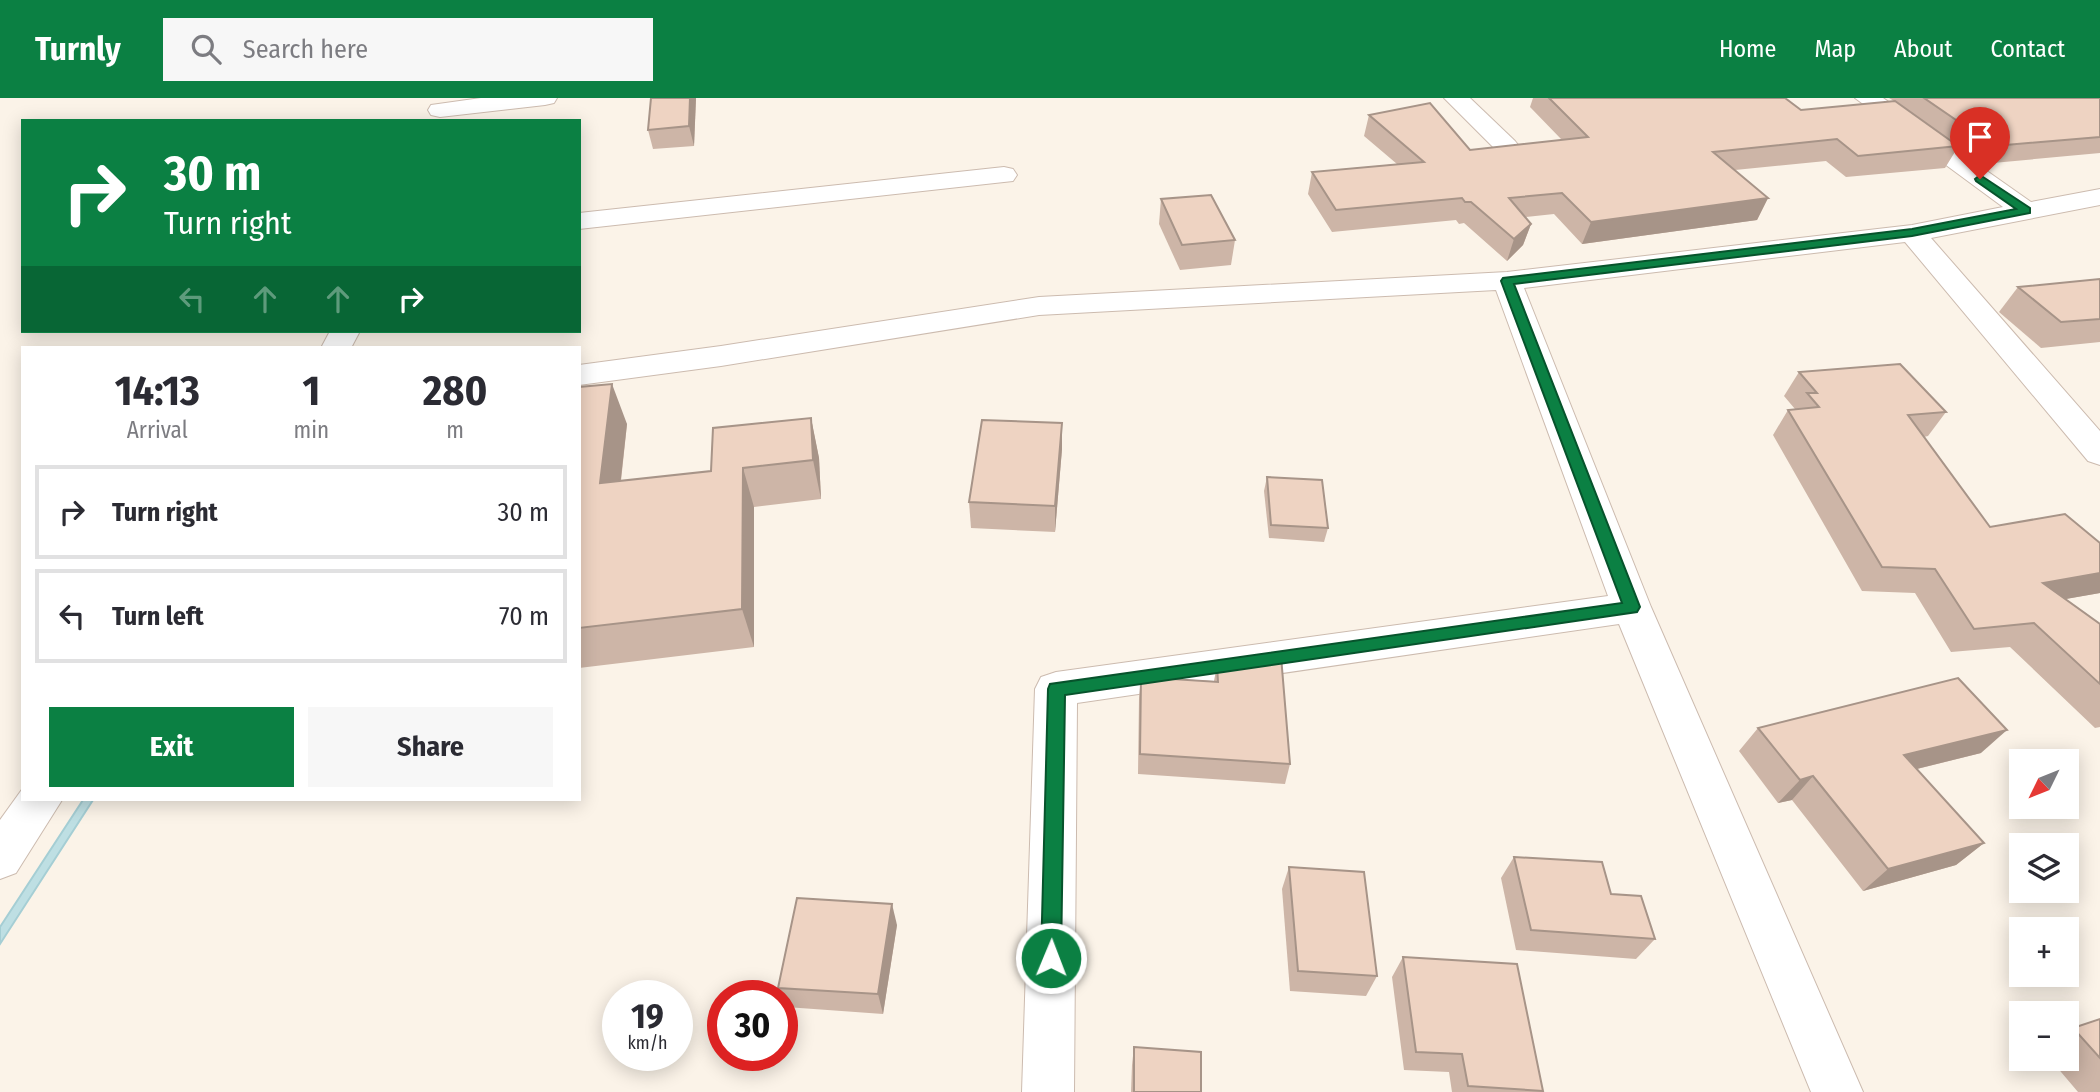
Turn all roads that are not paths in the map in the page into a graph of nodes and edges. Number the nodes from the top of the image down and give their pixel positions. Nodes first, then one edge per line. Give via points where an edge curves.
1 (545, 98) edge
2 (1456, 98) edge
3 (1867, 98) edge
4 (440, 109) edge
5 (1506, 146) edge
6 (1004, 175) dead end
7 (2100, 197) edge
8 (2026, 211) junction
9 (581, 221) edge
10 (1912, 233) junction
11 (1507, 281) junction
12 (581, 375) edge
13 (2100, 453) edge
14 (1632, 607) junction
15 (1048, 1092) edge
16 (1837, 1092) edge

1 - 4 street
2 - 5 street
3 - 8 street
6 - 9 street
7 - 8 street
8 - 10 street
10 - 11 street
10 - 13 street
11 - 12 street via 1039,306
11 - 14 street
14 - 15 street via 1056,689
14 - 16 street

